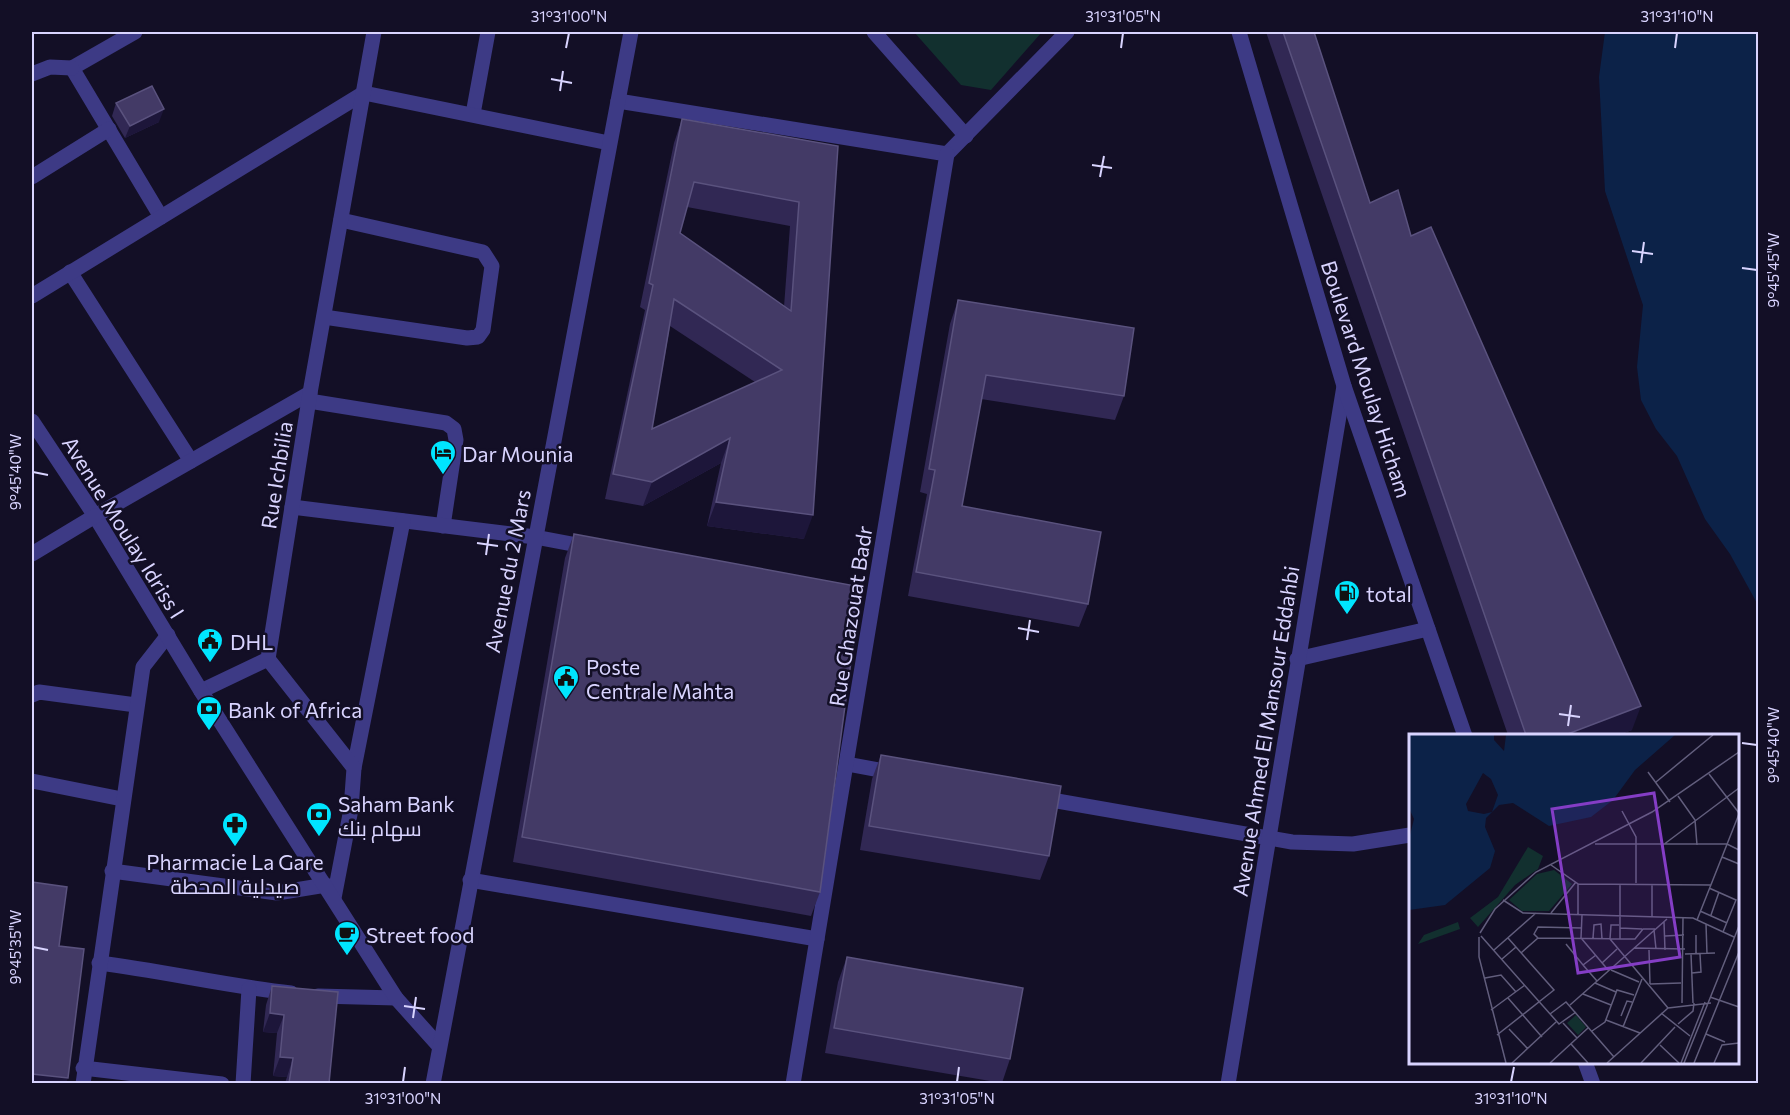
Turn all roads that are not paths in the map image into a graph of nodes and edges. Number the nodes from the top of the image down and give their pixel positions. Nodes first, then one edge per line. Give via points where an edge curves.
1 (135, 32) edge
2 (374, 32) edge
3 (488, 32) edge
4 (631, 32) edge
5 (874, 32) edge
6 (1067, 32) edge
7 (1239, 32) edge
8 (72, 68) junction
9 (32, 74) edge
10 (364, 93) junction
11 (618, 101) junction
12 (473, 114) junction
13 (109, 129) junction
14 (966, 136) junction
15 (609, 143) junction
16 (947, 154) junction
17 (32, 177) edge
18 (161, 217) junction
19 (341, 220) junction
20 (70, 272) junction
21 (32, 296) edge
22 (324, 317) junction
23 (1344, 386) junction
24 (309, 397) junction
25 (32, 422) edge
26 (190, 461) junction
27 (292, 507) junction
28 (95, 516) junction
29 (403, 521) junction
30 (443, 526) junction
31 (535, 537) junction
32 (605, 550) edge
33 (32, 554) edge
34 (1428, 629) junction
35 (168, 635) junction
36 (268, 659) junction
37 (1297, 659) junction
38 (201, 692) junction
39 (32, 695) edge
40 (136, 705) junction
41 (1465, 734) edge
42 (847, 764) junction
43 (354, 768) junction
44 (905, 774) edge
45 (32, 781) edge
46 (1022, 795) edge
47 (122, 799) junction
48 (1409, 835) edge
49 (1269, 837) junction
50 (112, 871) junction
51 (470, 880) junction
52 (330, 891) junction
53 (817, 939) junction
54 (99, 963) junction
55 (249, 989) junction
56 (396, 998) junction
57 (439, 1046) junction
58 (1586, 1064) edge
59 (83, 1076) edge
60 (222, 1083) edge
61 (243, 1083) edge
62 (433, 1083) edge
63 (793, 1083) edge
64 (1228, 1083) edge
65 (1593, 1083) edge

1 - 8 street
2 - 10 street, Rue Ichbilia
3 - 12 street
4 - 11 street, Avenue du 2 Mars
5 - 14 street
6 - 14 street
7 - 23 street, Boulevard Moulay Hicham
8 - 9 street via 50,67
8 - 13 street
10 - 12 street
10 - 18 street
10 - 19 street, Rue Ichbilia
11 - 15 street, Avenue du 2 Mars
11 - 16 street
12 - 15 street
13 - 17 street
13 - 18 street
14 - 16 street
15 - 31 street, Avenue du 2 Mars
16 - 42 street, Rue Ghazouat Badr via 868,598
18 - 20 street
19 - 22 street, Rue Ichbilia
19 - 22 street via 483,252 492,266 483,330 478,337 468,338
20 - 21 street
20 - 26 street
22 - 24 street, Rue Ichbilia
23 - 34 street, Boulevard Moulay Hicham
23 - 37 street, Avenue Ahmed El Mansour Eddahbi
24 - 26 street
24 - 27 street, Rue Ichbilia
24 - 30 street via 446,423 454,429 456,441
25 - 28 street, Avenue Moulay Idriss I
26 - 28 street
27 - 29 street
27 - 36 street, Rue Ichbilia
28 - 33 street
28 - 35 street, Avenue Moulay Idriss I
29 - 30 street
29 - 43 street
30 - 31 street
31 - 32 street
31 - 51 street, Avenue du 2 Mars
34 - 37 street
34 - 41 street, Boulevard Moulay Hicham
35 - 38 street, Avenue Moulay Idriss I
35 - 40 street via 143,667
36 - 38 street
36 - 43 street
37 - 49 street, Avenue Ahmed El Mansour Eddahbi
38 - 52 street, Avenue Moulay Idriss I
39 - 40 street via 39,692
40 - 47 street
42 - 44 street
42 - 53 street, Rue Ghazouat Badr
43 - 52 street via 351,808
45 - 47 street
46 - 49 street
47 - 50 street
48 - 49 street via 1353,844 1292,842
49 - 64 street, Avenue Ahmed El Mansour Eddahbi
50 - 52 street via 277,893
50 - 54 street
51 - 53 street
51 - 57 street, Avenue du 2 Mars
52 - 56 street, Avenue Moulay Idriss I
53 - 63 street, Rue Ghazouat Badr
54 - 55 street
54 - 59 street
55 - 56 street via 323,997
55 - 61 street
56 - 57 street, Avenue Moulay Idriss I
57 - 62 street, Avenue du 2 Mars
58 - 65 street
59 - 60 street

